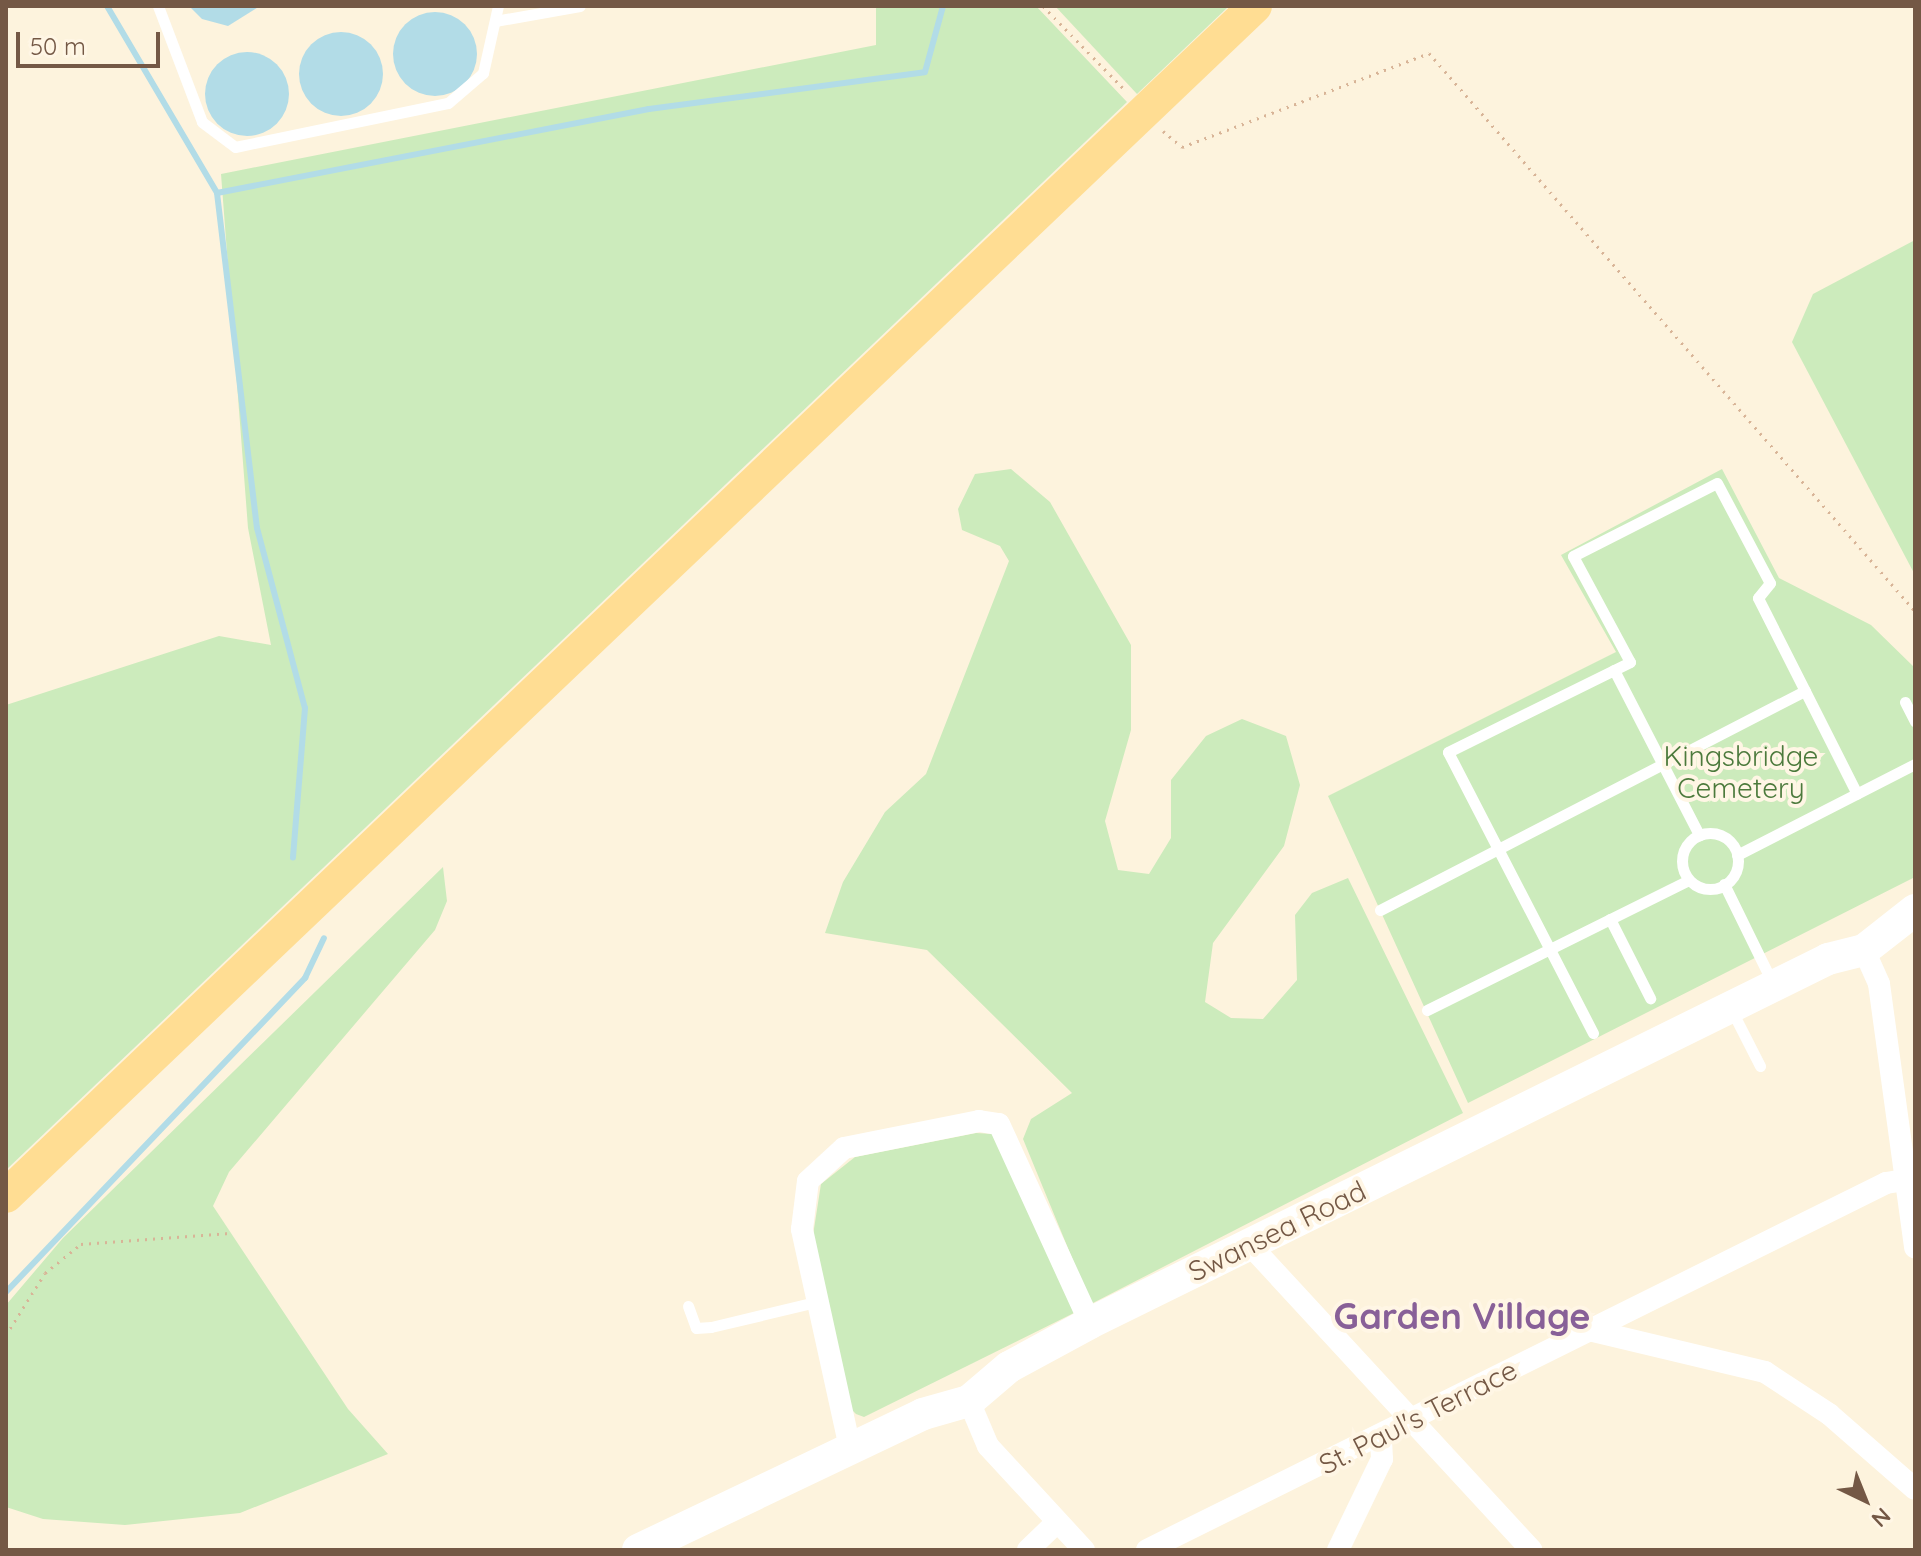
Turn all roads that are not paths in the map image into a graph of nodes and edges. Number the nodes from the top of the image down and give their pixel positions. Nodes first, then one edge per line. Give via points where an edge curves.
1 (158, 6) edge
2 (498, 6) edge
3 (580, 6) edge
4 (1255, 6) edge
5 (495, 21) junction
6 (1614, 670) junction
7 (1805, 691) junction
8 (1905, 702) dead end
9 (1915, 722) edge
10 (1915, 764) edge
11 (1663, 765) junction
12 (1857, 794) junction
13 (1699, 835) junction
14 (1498, 851) junction
15 (1737, 855) junction
16 (1689, 880) junction
17 (1724, 884) junction
18 (1380, 910) dead end
19 (1915, 910) edge
20 (1610, 919) junction
21 (1549, 949) junction
22 (1864, 950) junction
23 (1774, 985) junction
24 (1650, 998) dead end
25 (1731, 1007) junction
26 (1427, 1010) dead end
27 (1593, 1033) dead end
28 (1760, 1066) dead end
29 (1906, 1180) junction
30 (6, 1196) edge
31 (1250, 1245) junction
32 (1915, 1248) edge
33 (816, 1302) junction
34 (688, 1306) dead end
35 (1090, 1323) junction
36 (1589, 1330) junction
37 (969, 1401) junction
38 (1408, 1423) junction
39 (1381, 1437) junction
40 (850, 1448) junction
41 (1915, 1489) edge
42 (1057, 1522) junction
43 (638, 1550) edge
44 (1028, 1550) edge
45 (1084, 1550) edge
46 (1147, 1550) edge
47 (1338, 1550) edge
48 (1531, 1550) edge

1 - 5 lane via 202,122 235,147 448,103 483,73
2 - 5 lane
3 - 5 lane
4 - 30 main road
6 - 7 lane via 1630,662 1573,556 1717,483 1770,583 1758,598
6 - 11 lane
6 - 14 lane via 1448,752
7 - 11 lane
7 - 12 lane
8 - 9 lane
10 - 12 lane
11 - 13 lane
11 - 14 lane
12 - 15 lane
13 - 15 lane via 1718,834
13 - 16 lane via 1683,854
14 - 18 lane
14 - 21 lane
15 - 17 lane
16 - 17 lane via 1708,889
16 - 20 lane
17 - 23 lane
19 - 22 main road, Swansea Road
20 - 21 lane
20 - 24 lane
21 - 26 lane
21 - 27 lane
22 - 23 main road, Swansea Road
22 - 29 street via 1879,984
23 - 25 main road, Swansea Road
25 - 28 lane
25 - 31 main road, Swansea Road
29 - 32 street
29 - 36 street, St. Paul's Terrace via 1886,1183
31 - 35 main road, Swansea Road
31 - 38 street
33 - 34 lane via 696,1328
33 - 35 street via 803,1203 822,1164 844,1148 979,1121 999,1124 1010,1137
33 - 40 street
35 - 37 main road, Swansea Road via 1009,1367
36 - 38 street, St. Paul's Terrace
36 - 41 street via 1765,1372 1829,1414
37 - 40 main road, Swansea Road
37 - 42 street via 988,1446
38 - 39 street, St. Paul's Terrace
38 - 48 street
39 - 46 street, St. Paul's Terrace
39 - 47 street via 1382,1459
40 - 43 main road, Swansea Road
42 - 44 street
42 - 45 street

